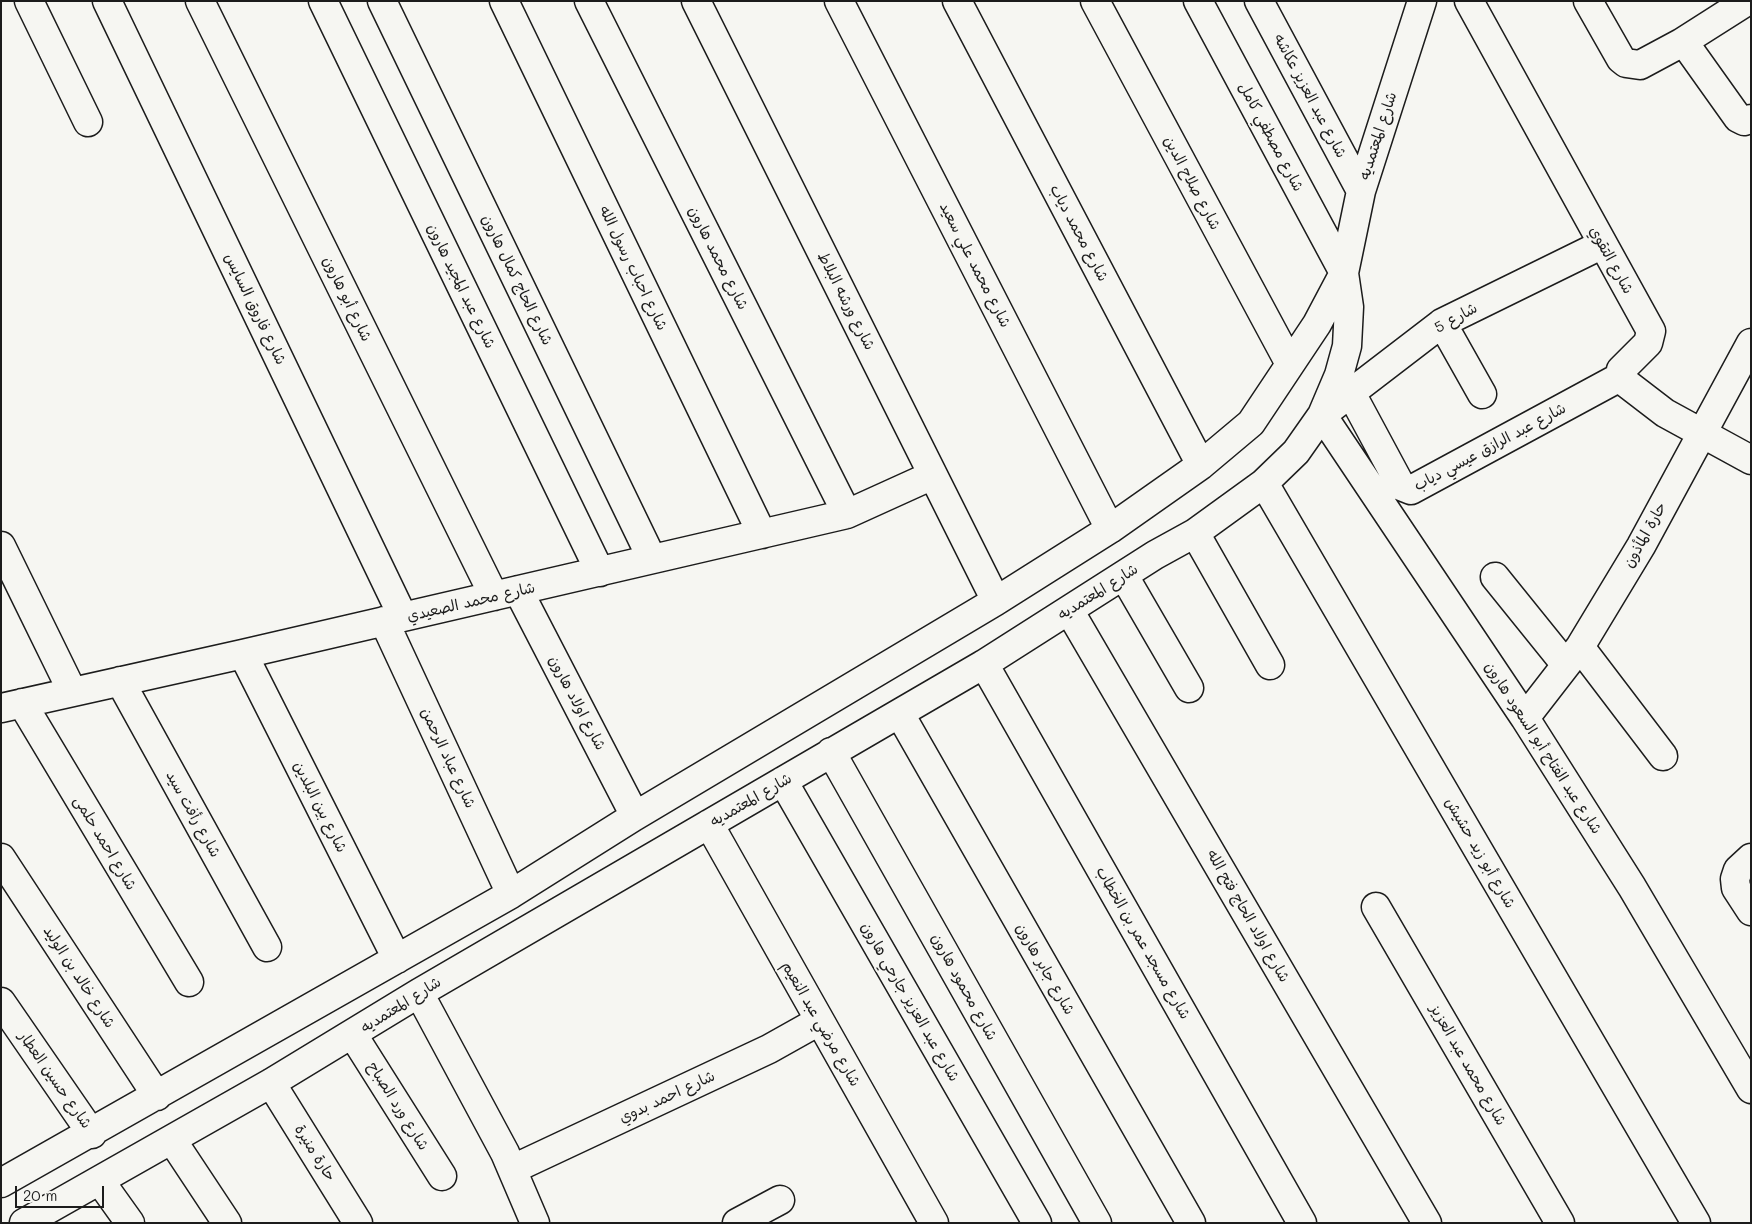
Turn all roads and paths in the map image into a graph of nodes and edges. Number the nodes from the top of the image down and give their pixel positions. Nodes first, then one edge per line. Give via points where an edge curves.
1 (29, 1) edge
2 (107, 1) edge
3 (200, 1) edge
4 (323, 1) edge
5 (382, 1) edge
6 (504, 1) edge
7 (589, 1) edge
8 (696, 1) edge
9 (840, 1) edge
10 (957, 1) edge
11 (1095, 1) edge
12 (1198, 1) edge
13 (1259, 1) edge
14 (1422, 1) edge
15 (1469, 1) edge
16 (1588, 1) edge
17 (1747, 1) edge
18 (1681, 44) junction
19 (1751, 119) edge
20 (88, 122) dead end
21 (1361, 191) junction
22 (1603, 244) junction
23 (1344, 273) junction
24 (1442, 324) junction
25 (1751, 343) edge
26 (1290, 364) junction
27 (1620, 377) junction
28 (1351, 393) junction
29 (1482, 394) dead end
30 (1322, 415) junction
31 (1702, 432) junction
32 (1751, 460) edge
33 (1200, 465) junction
34 (933, 475) junction
35 (1264, 483) junction
36 (847, 514) junction
37 (1110, 529) junction
38 (1195, 533) junction
39 (762, 534) junction
40 (1, 546) edge
41 (652, 559) junction
42 (600, 572) junction
43 (1124, 576) junction
44 (1495, 577) dead end
45 (506, 593) junction
46 (996, 601) junction
47 (1069, 610) junction
48 (393, 619) junction
49 (242, 654) junction
50 (1573, 656) junction
51 (984, 664) junction
52 (1270, 665) dead end
53 (120, 681) junction
54 (1189, 688) dead end
55 (72, 691) junction
56 (12, 705) edge
57 (900, 714) junction
58 (1526, 718) junction
59 (831, 752) junction
60 (1663, 756) dead end
61 (783, 781) junction
62 (635, 816) junction
63 (709, 824) junction
64 (1, 858) edge
65 (1751, 858) edge
66 (511, 894) junction
67 (1376, 907) dead end
68 (1751, 911) edge
69 (267, 947) dead end
70 (397, 959) junction
71 (189, 982) dead end
72 (419, 993) junction
73 (1, 1002) edge
74 (819, 1021) junction
75 (353, 1035) junction
76 (271, 1083) junction
77 (1751, 1089) edge
78 (157, 1096) junction
79 (92, 1134) junction
80 (172, 1140) junction
81 (513, 1169) junction
82 (4, 1176) edge
83 (442, 1176) dead end
84 (100, 1181) junction
85 (780, 1200) dead end
86 (38, 1219) edge
87 (526, 1219) edge
88 (130, 1223) edge
89 (227, 1223) edge
90 (358, 1223) edge
91 (737, 1223) edge
92 (934, 1223) edge
93 (1037, 1223) edge
94 (1097, 1223) edge
95 (1191, 1223) edge
96 (1302, 1223) edge
97 (1427, 1223) edge
98 (1560, 1223) edge
99 (1696, 1223) edge

1 - 20 street
2 - 48 street, شارع فاروق السايس
3 - 45 street, شارع أبو هارون
4 - 42 street, شارع عبد المجيد هارون
5 - 41 street, شارع الحاج كمال هارون
6 - 39 street, شارع احباب رسول الله
7 - 36 street, شارع محمد هارون
8 - 34 street, شارع ورشه البلاط
9 - 37 street, شارع محمد علي سعيد
10 - 33 street, شارع محمد دياب
11 - 26 street, شارع صلاح الدين
12 - 23 street, شارع مصطفي كامل
13 - 21 street, شارع عبد العزيز عكاشه
14 - 21 street, شارع المعتمديه
15 - 22 street, شارع التقوي
16 - 18 street via 1626,63 1640,65
17 - 18 street
18 - 19 street via 1690,49 1738,118 1744,121
21 - 23 street, شارع المعتمديه
22 - 24 street, شارع 5
22 - 27 street, شارع التقوي via 1652,335 1648,343 1623,366
23 - 26 street, شارع المعتمديه via 1317,324
23 - 30 street, شارع المعتمديه via 1349,307 1347,346
24 - 28 street, شارع 5
24 - 29 street
25 - 31 street, حارة المأذون
26 - 33 street, شارع المعتمديه via 1251,423
27 - 28 street, شارع عبد الرازق عيسي دياب via 1411,490 1401,486
27 - 31 street via 1665,413
28 - 30 street, شارع 5
30 - 35 street, شارع المعتمديه via 1296,452
30 - 58 street, شارع عبد الفتاح أبو السعود هارون
31 - 32 street
31 - 50 street, حارة المأذون via 1641,546
33 - 37 street, شارع المعتمديه
34 - 36 street, شارع محمد الصعيدي
34 - 46 street, شارع ورشه البلاط
35 - 38 street, شارع المعتمديه
35 - 99 street, شارع أبو زيد حشيش
36 - 39 street, شارع محمد الصعيدي
37 - 46 street, شارع المعتمديه
38 - 43 street, شارع المعتمديه
38 - 52 street
39 - 41 street, شارع محمد الصعيدي
40 - 55 street
41 - 42 street, شارع محمد الصعيدي
42 - 45 street, شارع محمد الصعيدي
43 - 47 street, شارع المعتمديه
43 - 54 street
44 - 50 street
45 - 48 street, شارع محمد الصعيدي
45 - 62 street, شارع اولاد هارون
46 - 62 street, شارع المعتمديه
47 - 51 street, شارع المعتمديه
47 - 97 street, شارع اولاد الحاج فتح الله
48 - 49 street, شارع محمد الصعيدي
48 - 66 street, شارع عباد الرحمن
49 - 53 street, شارع محمد الصعيدي
49 - 70 street, شارع بين البلدين
50 - 58 street, حارة المأذون
50 - 60 street
51 - 57 street, شارع المعتمديه
51 - 96 street, شارع مسجد عمر بن الخطاب
53 - 55 street, شارع محمد الصعيدي
53 - 69 street, شارع رأفت سيد
55 - 56 street, شارع محمد الصعيدي
56 - 71 street, شارع احمد حلمى
57 - 59 street, شارع المعتمديه
57 - 95 street, شارع جابر هارون
58 - 77 street, شارع عبد الفتاح أبو السعود هارون via 1632,887
59 - 61 street, شارع المعتمديه
59 - 94 street, شارع محمود هارون
61 - 63 street, شارع المعتمديه
61 - 93 street, شارع عبد العزيز جارحي هارون
62 - 66 street, شارع المعتمديه
63 - 72 street, شارع المعتمديه
63 - 74 street, شارع مرضي عبد النعيم
64 - 78 street, شارع خالد بن الوليد
65 - 68 street via 1738,870 1735,879 1736,888
66 - 70 street, شارع المعتمديه
67 - 98 street, شارع محمد عبد العزيز
70 - 78 street, شارع المعتمديه
72 - 75 street, شارع المعتمديه
72 - 81 street
73 - 79 street, شارع حسين العطار
74 - 81 street, شارع احمد بدوي via 769,1049
74 - 92 street, شارع مرضي عبد النعيم
75 - 76 street, شارع المعتمديه
75 - 83 street, شارع ورد الصباح
76 - 80 street, شارع المعتمديه
76 - 90 street, حارة منيرة
78 - 79 street, شارع المعتمديه
79 - 82 street, شارع المعتمديه
80 - 84 street, شارع المعتمديه
80 - 89 street
81 - 87 street
84 - 86 street, شارع المعتمديه
84 - 88 street
85 - 91 street

